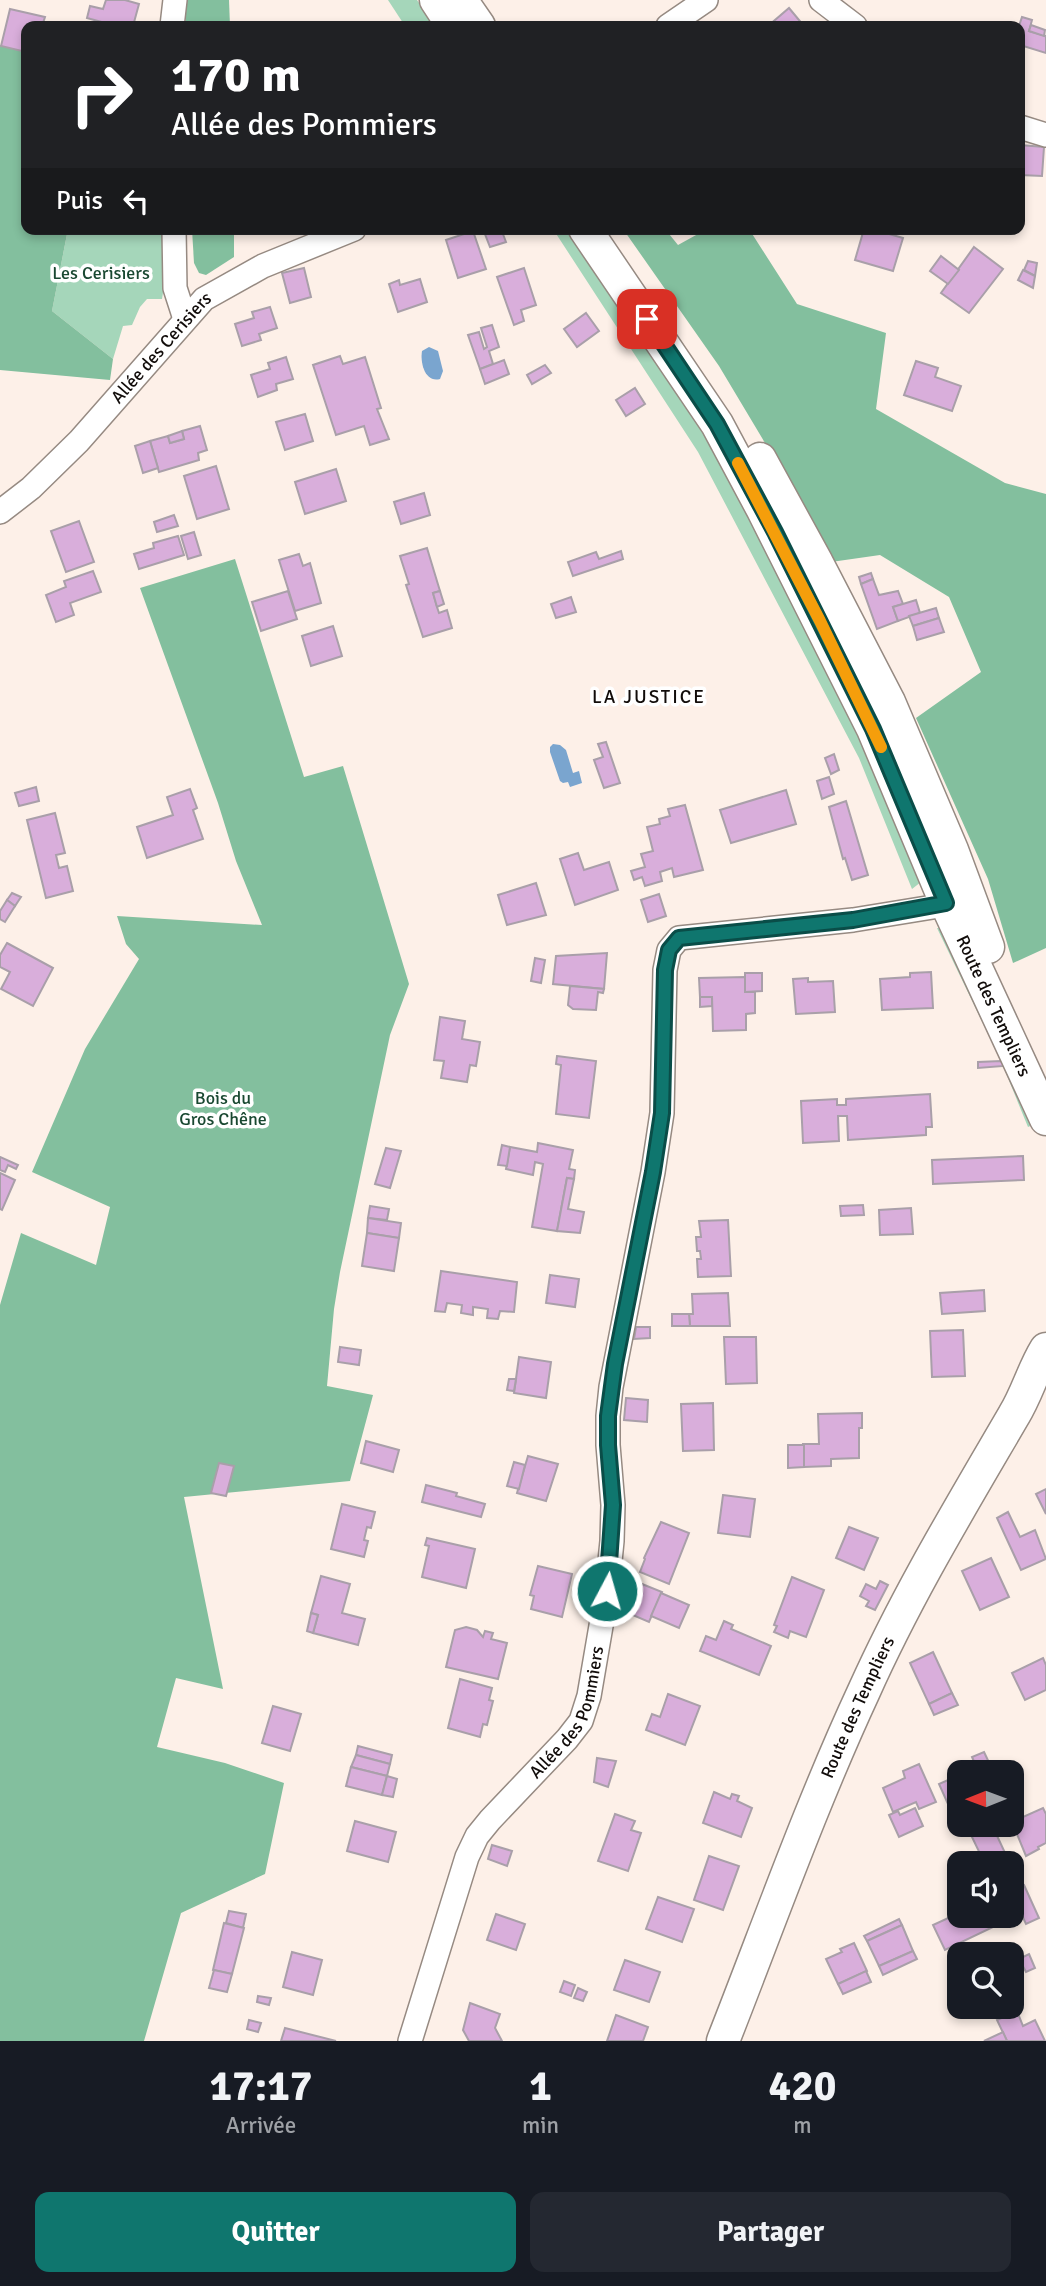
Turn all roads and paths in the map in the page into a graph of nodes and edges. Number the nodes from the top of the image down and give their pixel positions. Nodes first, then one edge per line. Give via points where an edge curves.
1 (175, 0) edge
2 (436, 0) edge
3 (461, 0) edge
4 (706, 0) edge
5 (821, 0) edge
6 (173, 21) edge
7 (450, 21) edge
8 (476, 21) edge
9 (675, 21) edge
10 (848, 21) edge
11 (1025, 129) edge
12 (1046, 135) edge
13 (174, 235) edge
14 (339, 235) edge
15 (589, 235) edge
16 (614, 235) edge
17 (185, 319) junction
18 (0, 512) edge
19 (957, 899) junction
20 (1046, 1081) edge
21 (1046, 1119) edge
22 (1046, 1349) edge
23 (1037, 1382) edge
24 (410, 2041) edge
25 (723, 2041) edge

1 - 6 street
2 - 7 main road
3 - 8 main road
4 - 9 street
5 - 10 street
11 - 12 street
13 - 17 street via 175,288
14 - 17 street, Allée des Cerisiers via 263,265 204,299
15 - 19 main road, Route des Templiers via 724,436
16 - 19 main road, Route des Templiers via 747,438 889,702 951,850
17 - 18 street, Allée des Cerisiers via 79,441
19 - 20 main road, Route des Templiers
19 - 21 main road, Route des Templiers
19 - 24 street, Allée des Pommiers via 853,920 679,938 669,950 662,1113 608,1416 612,1541 589,1696 581,1721 567,1739 477,1836
22 - 23 main road, Route des Templiers via 1033,1369
23 - 25 main road, Route des Templiers via 910,1596 864,1690

